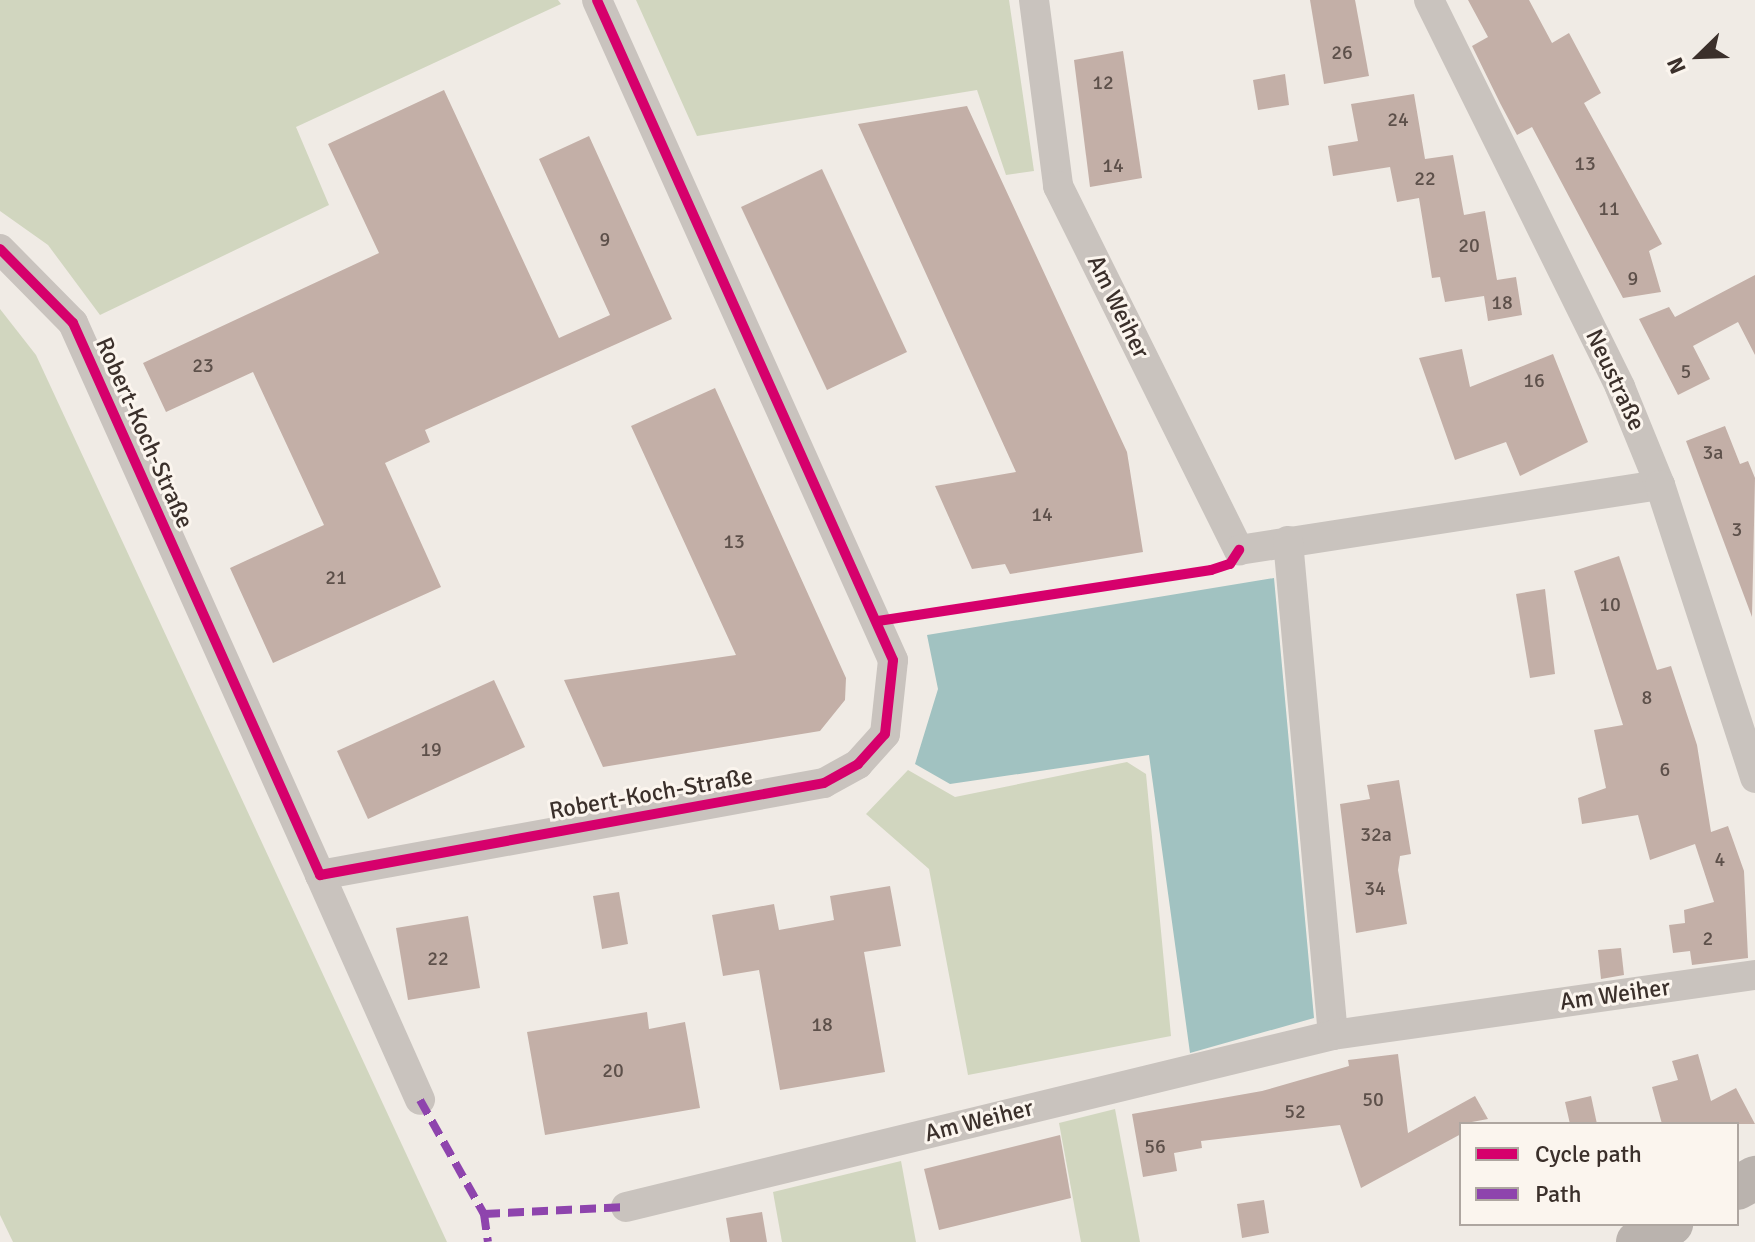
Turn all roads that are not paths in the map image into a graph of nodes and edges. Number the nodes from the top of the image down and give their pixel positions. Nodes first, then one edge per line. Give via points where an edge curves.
1 (597, 0) edge
2 (1034, 0) edge
3 (1429, 0) edge
4 (0, 249) edge
5 (1660, 485) junction
6 (1288, 541) junction
7 (1755, 778) edge
8 (320, 875) junction
9 (1755, 975) edge
10 (1333, 1035) junction
11 (420, 1100) dead end
12 (626, 1207) dead end
13 (1667, 1226) edge
14 (1638, 1242) edge

1 - 8 street, Robert-Koch-Straße via 893,660 885,734 858,764 824,783
2 - 6 street, Am Weiher via 1058,186 1239,550
3 - 5 street, Neustraße via 1620,387
4 - 8 street, Robert-Koch-Straße via 73,323
5 - 6 street, Am Weiher
5 - 7 street, Neustraße
6 - 10 street
8 - 11 street, Robert-Koch-Straße
9 - 10 street, Am Weiher
10 - 12 street, Am Weiher
13 - 14 main road

